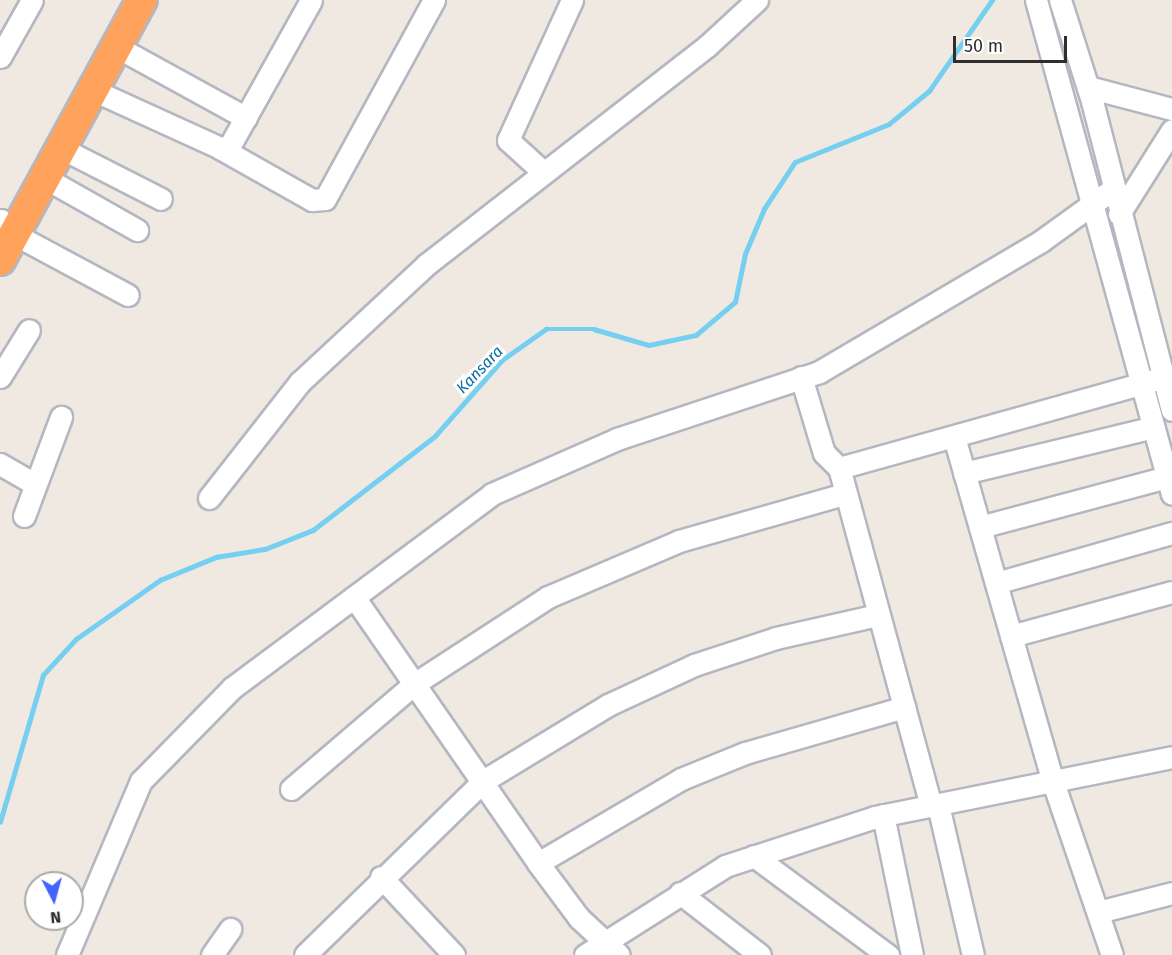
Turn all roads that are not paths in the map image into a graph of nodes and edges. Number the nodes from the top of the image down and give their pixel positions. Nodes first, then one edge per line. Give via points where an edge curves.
1 (32, 0) edge
2 (120, 0) edge
3 (142, 0) edge
4 (311, 0) edge
5 (434, 0) edge
6 (572, 0) edge
7 (757, 0) edge
8 (1036, 0) edge
9 (1060, 0) edge
10 (3, 46) edge
11 (117, 47) junction
12 (1088, 87) junction
13 (93, 90) junction
14 (1172, 109) edge
15 (246, 118) junction
16 (1172, 130) edge
17 (61, 148) junction
18 (220, 148) junction
19 (542, 171) junction
20 (45, 178) junction
21 (1113, 189) junction
22 (161, 199) dead end
23 (1095, 201) junction
24 (1119, 214) junction
25 (137, 230) dead end
26 (3, 231) edge
27 (128, 295) dead end
28 (29, 330) dead end
29 (2, 370) edge
30 (801, 377) junction
31 (1162, 378) junction
32 (1141, 383) junction
33 (1172, 410) edge
34 (62, 417) dead end
35 (1154, 428) junction
36 (954, 437) junction
37 (0, 464) edge
38 (838, 468) junction
39 (964, 474) junction
40 (33, 483) junction
41 (1170, 485) edge
42 (844, 494) junction
43 (209, 498) dead end
44 (24, 516) dead end
45 (980, 527) junction
46 (1172, 533) edge
47 (996, 583) junction
48 (1172, 592) edge
49 (354, 597) junction
50 (878, 615) junction
51 (1011, 636) junction
52 (414, 684) junction
53 (904, 707) junction
54 (1172, 757) edge
55 (483, 781) junction
56 (1053, 782) junction
57 (291, 789) dead end
58 (935, 805) junction
59 (883, 815) junction
60 (754, 856) junction
61 (537, 863) junction
62 (381, 877) junction
63 (680, 893) junction
64 (1172, 893) edge
65 (1098, 912) junction
66 (230, 929) dead end
67 (612, 948) edge
68 (68, 955) edge
69 (212, 955) edge
70 (305, 955) edge
71 (454, 955) edge
72 (585, 955) edge
73 (760, 955) edge
74 (888, 955) edge
75 (912, 955) edge
76 (973, 955) edge
77 (1112, 955) edge

1 - 10 street
2 - 26 highway
3 - 11 highway
4 - 15 street
5 - 18 street via 325,199 312,200
6 - 19 street via 508,140
7 - 19 street via 707,46
8 - 23 street
9 - 12 street
11 - 13 highway
11 - 15 street
12 - 14 street
12 - 21 street
13 - 17 highway
13 - 18 street
15 - 18 street via 232,144
16 - 24 street
17 - 20 highway
17 - 22 street
19 - 43 street via 427,264 300,382
20 - 25 street
20 - 26 highway
21 - 23 street
21 - 24 street
23 - 30 street via 1041,241 819,372
23 - 32 street
24 - 31 street
26 - 27 street
28 - 29 street
30 - 38 street via 824,453
30 - 49 street via 617,439 492,494
31 - 32 street
31 - 33 street
32 - 35 street
32 - 36 street
34 - 40 street
35 - 39 street
35 - 41 street
36 - 38 street
36 - 39 street
37 - 40 street
38 - 42 street
39 - 45 street
40 - 44 street
41 - 45 street
42 - 50 street
42 - 52 street via 679,541 548,597
45 - 47 street
46 - 47 street
47 - 51 street
48 - 51 street
49 - 52 street
49 - 68 street via 232,688 141,781
50 - 53 street
50 - 55 street via 777,638 694,665 608,705
51 - 56 street
52 - 55 street
52 - 57 street
53 - 58 street
53 - 61 street via 745,753 681,779
54 - 56 street
55 - 61 street
55 - 62 street
56 - 58 street
56 - 65 street
58 - 59 street
58 - 76 street
59 - 60 street
59 - 75 street
60 - 63 street via 725,866
60 - 74 street
61 - 67 street
62 - 70 street
62 - 71 street
63 - 67 street
63 - 73 street
64 - 65 street
65 - 77 street
66 - 69 street
67 - 72 street

